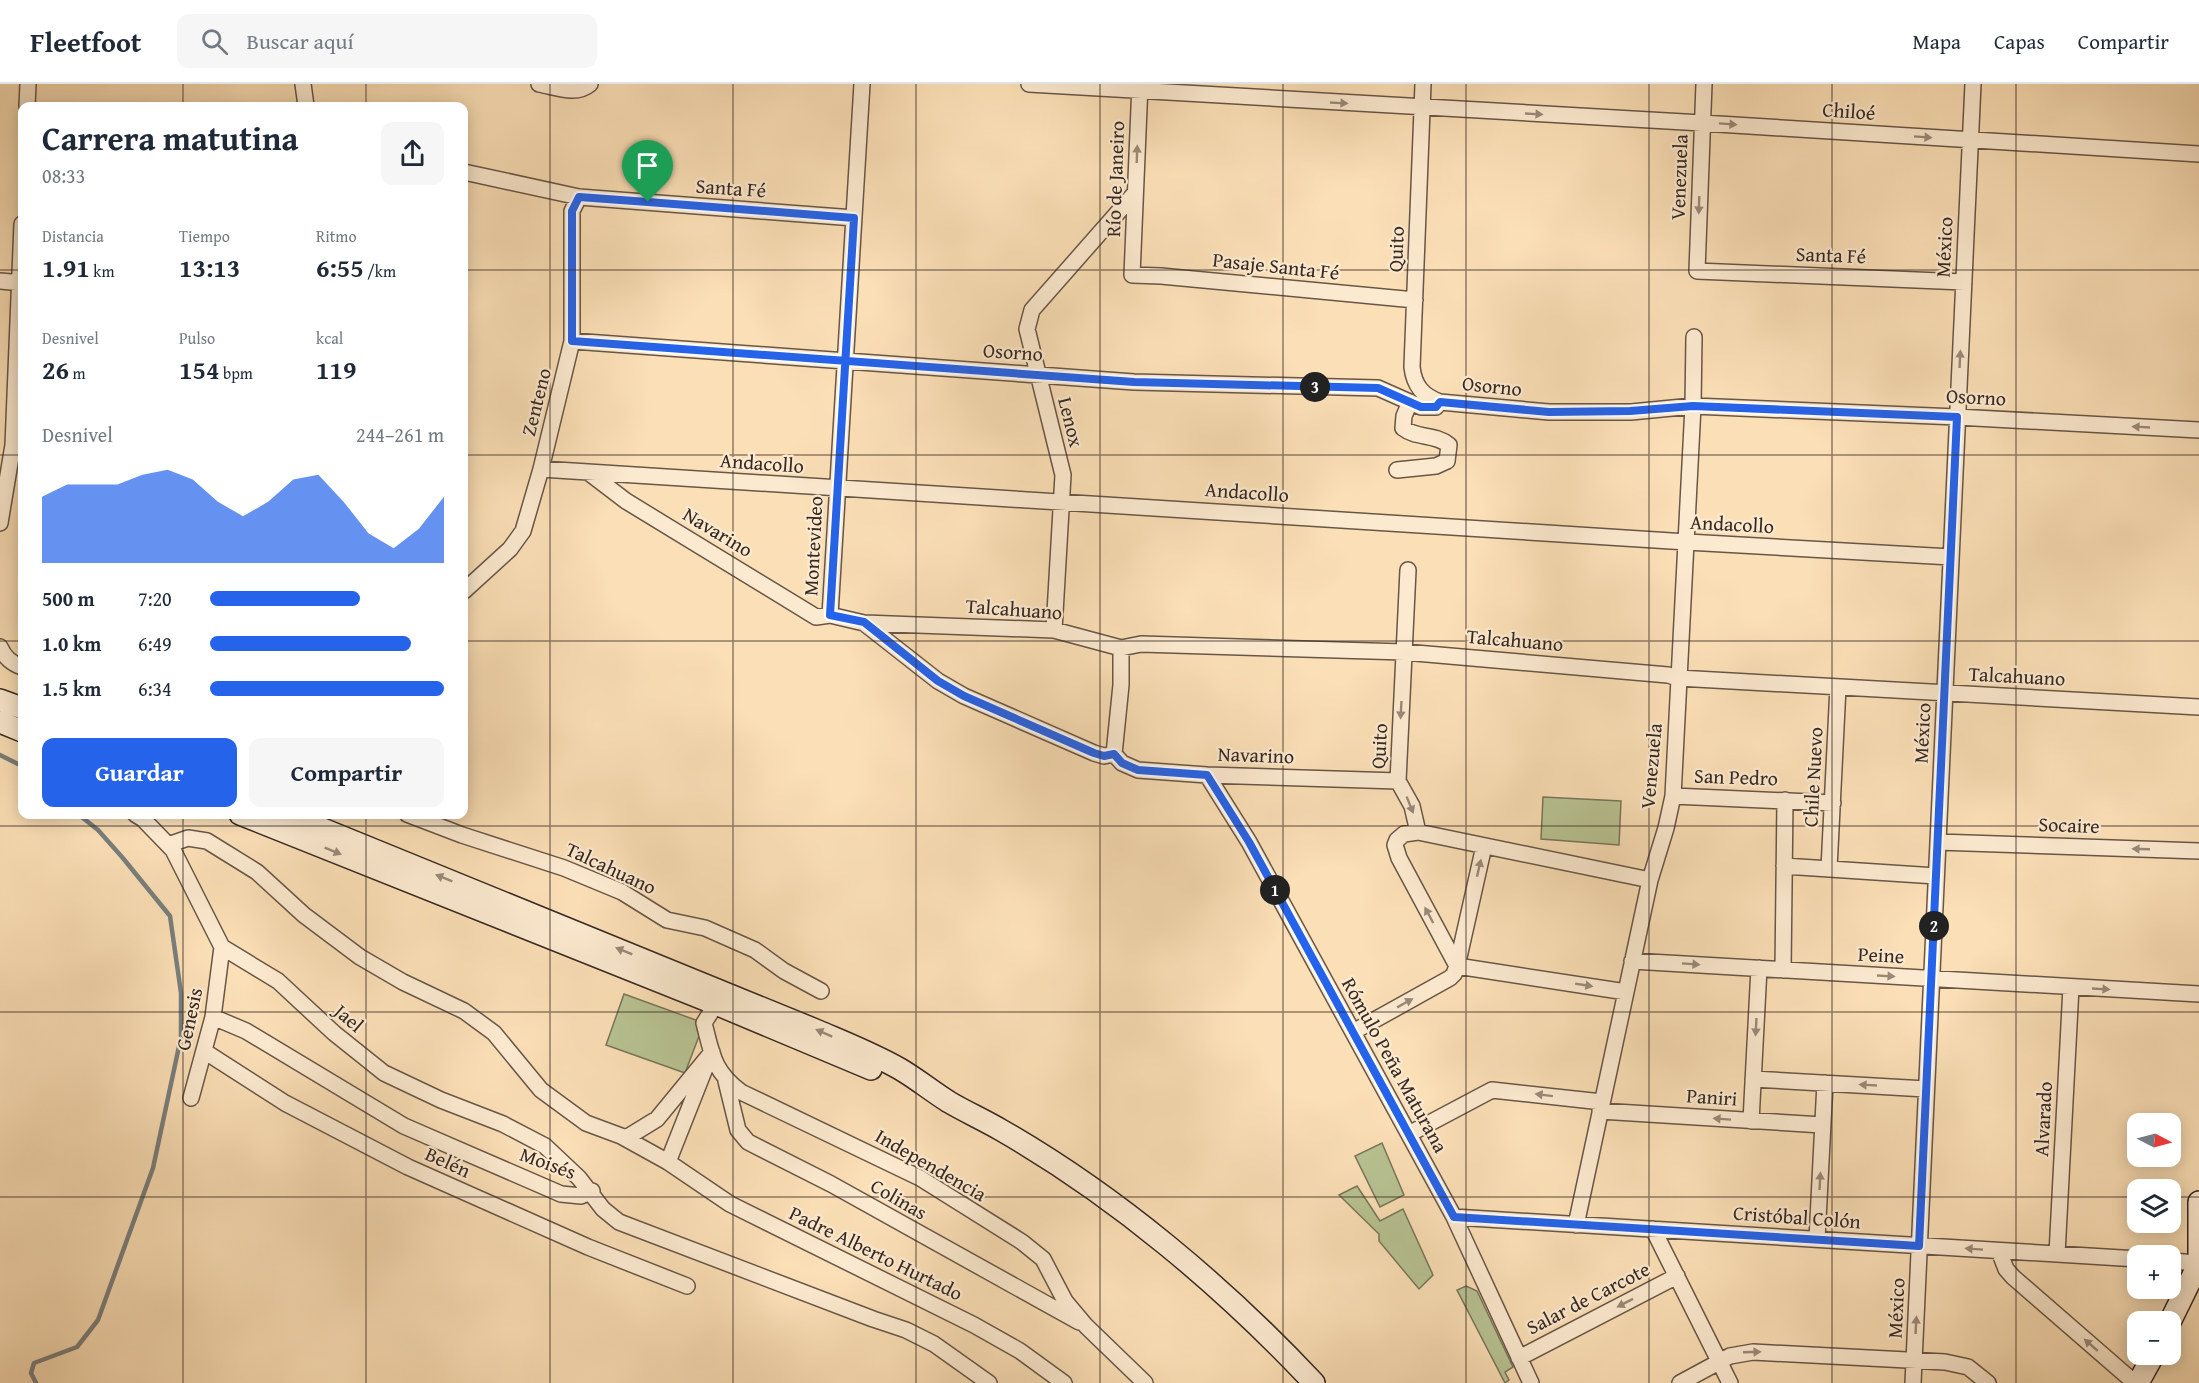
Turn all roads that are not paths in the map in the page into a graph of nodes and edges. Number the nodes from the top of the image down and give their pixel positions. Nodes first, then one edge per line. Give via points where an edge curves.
1 (28, 84) edge
2 (303, 84) edge
3 (539, 84) edge
4 (590, 84) edge
5 (862, 84) edge
6 (1029, 84) edge
7 (1423, 84) edge
8 (1704, 84) edge
9 (1973, 84) edge
10 (1140, 87) edge
11 (27, 102) edge
12 (305, 102) edge
13 (1422, 108) junction
14 (1702, 123) junction
15 (1970, 141) junction
16 (2199, 154) edge
17 (468, 173) edge
18 (1135, 194) junction
19 (579, 197) junction
20 (854, 218) junction
21 (1697, 271) joint
22 (1132, 275) joint
23 (0, 281) edge
24 (1964, 282) junction
25 (18, 283) edge
26 (1415, 300) junction
27 (1694, 337) dead end
28 (572, 341) junction
29 (845, 360) junction
30 (1038, 375) junction
31 (1410, 402) junction
32 (1440, 402) junction
33 (1693, 406) junction
34 (1957, 417) junction
35 (2199, 430) edge
36 (18, 447) edge
37 (5, 467) edge
38 (541, 469) junction
39 (1397, 470) dead end
40 (588, 472) junction
41 (837, 489) junction
42 (1061, 502) junction
43 (0, 523) edge
44 (1687, 542) junction
45 (1951, 557) junction
46 (1408, 570) dead end
47 (468, 586) edge
48 (830, 615) junction
49 (864, 622) junction
50 (1054, 630) junction
51 (0, 647) edge
52 (1121, 648) junction
53 (1404, 652) junction
54 (18, 666) edge
55 (1678, 678) junction
56 (1838, 687) junction
57 (1945, 693) junction
58 (0, 700) edge
59 (18, 707) edge
60 (2199, 707) edge
61 (0, 722) edge
62 (18, 729) edge
63 (1114, 754) junction
64 (1207, 775) junction
65 (1398, 781) junction
66 (1673, 796) junction
67 (1785, 800) junction
68 (1833, 803) junction
69 (143, 819) edge
70 (269, 819) edge
71 (296, 819) edge
72 (419, 819) edge
73 (309, 826) edge
74 (1418, 832) junction
75 (1938, 842) junction
76 (168, 845) junction
77 (1484, 846) junction
78 (2199, 851) edge
79 (1784, 866) junction
80 (1829, 869) junction
81 (1936, 876) junction
82 (1650, 880) junction
83 (535, 924) junction
84 (222, 947) junction
85 (1632, 961) junction
86 (1457, 966) junction
87 (1759, 968) junction
88 (1783, 970) junction
89 (1932, 978) junction
90 (2072, 987) junction
91 (821, 991) dead end
92 (1626, 992) junction
93 (2199, 994) edge
94 (716, 1004) junction
95 (213, 1017) junction
96 (1353, 1032) junction
97 (204, 1051) junction
98 (712, 1052) junction
99 (1753, 1079) junction
100 (726, 1081) junction
101 (1825, 1083) junction
102 (1926, 1089) junction
103 (191, 1098) dead end
104 (949, 1102) junction
105 (1601, 1107) junction
106 (1751, 1120) junction
107 (1822, 1125) junction
108 (1409, 1134) junction
109 (621, 1136) junction
110 (668, 1162) junction
111 (592, 1191) junction
112 (2199, 1202) edge
113 (1454, 1217) junction
114 (1576, 1225) junction
115 (1653, 1229) junction
116 (1817, 1239) junction
117 (1919, 1246) junction
118 (1999, 1251) junction
119 (2057, 1254) junction
120 (2127, 1258) edge
121 (2181, 1262) edge
122 (2199, 1263) edge
123 (1677, 1276) junction
124 (687, 1286) dead end
125 (2175, 1311) edge
126 (1086, 1326) junction
127 (1519, 1358) junction
128 (1914, 1360) junction
129 (1719, 1362) junction
130 (2148, 1365) edge
131 (989, 1383) edge
132 (1064, 1383) edge
133 (1145, 1383) edge
134 (1314, 1383) edge
135 (1531, 1383) edge
136 (1680, 1383) edge
137 (1730, 1383) edge
138 (1913, 1383) edge
139 (1988, 1383) edge
140 (2137, 1383) edge

1 - 11 street
2 - 12 street
3 - 4 street via 574,91
5 - 20 street, Montevideo
6 - 10 street, Chiloé
7 - 13 street, Quito
8 - 14 street, Venezuela
9 - 15 street, México
10 -> 13 street, Chiloé
18 -> 10 street, Río de Janeiro
13 -> 14 street, Chiloé
13 - 26 street, Quito
14 -> 15 street, Chiloé
14 -> 21 street, Venezuela
15 - 16 street, Chiloé
15 - 24 street, México
17 - 19 street, Santa Fé
18 - 22 street, Río de Janeiro
18 - 30 street, Lenox via 1032,310 1028,329
19 - 20 street, Santa Fé
19 - 28 street, Zenteno via 572,211
20 - 29 street, Montevideo
21 - 24 street, Santa Fé
22 - 26 street, Pasaje Santa Fé
23 - 25 street
34 -> 24 street, México
26 - 32 street, Quito via 1413,375 1425,395
27 - 33 street, Venezuela
28 - 29 street, Osorno
28 - 38 street, Zenteno
29 - 30 street, Osorno
29 - 41 street, Montevideo
30 - 31 street, Osorno via 1134,382 1378,388
30 - 42 street, Lenox via 1063,476
31 - 32 street, Osorno via 1436,407
31 - 39 street via 1403,428 1440,438 1449,445 1447,460 1436,466
32 - 33 street, Osorno via 1549,412
33 - 34 street, Osorno
33 - 44 street, Venezuela
35 -> 34 street, Osorno
34 - 45 street, México
36 - 37 street
37 - 43 street
38 - 40 street, Andacollo
38 - 47 street, Zenteno via 523,531 510,549
40 - 41 street, Andacollo
40 - 48 street, Navarino via 626,501 816,617
41 - 42 street, Andacollo
41 - 48 street, Montevideo
42 - 44 street, Andacollo
42 - 50 street, Lenox
44 - 45 street, Andacollo
44 - 55 street, Venezuela
45 - 57 street, México
46 - 53 street, Quito
48 - 49 street, Talcahuano
49 - 50 street, Talcahuano
49 - 63 street, Navarino via 938,681 964,696 1094,753
50 - 52 street, Talcahuano
51 - 54 street
52 - 53 street, Talcahuano via 1142,644
52 - 63 street
53 - 55 street, Talcahuano
53 -> 65 street, Quito
55 - 56 street, Talcahuano
55 - 66 street, Venezuela
56 - 57 street, Talcahuano
56 - 68 street, Chile Nuevo
57 - 60 street, Talcahuano
57 - 75 street, México
58 - 59 main road
61 - 62 main road
63 - 64 street, Navarino via 1122,763 1138,770
64 - 65 street, Navarino
64 - 96 street, Rómulo Peña Maturana via 1249,842
65 -> 74 street via 1412,806
66 - 67 street, San Pedro
66 - 82 street, Venezuela
67 - 68 street, San Pedro
67 - 79 street, Chile Nuevo
68 - 80 street, Chile Nuevo
69 - 76 street
70 - 73 main road
71 - 73 main road
72 - 91 street, Talcahuano via 622,892 667,920 705,928 755,950
73 - 83 main road
74 - 77 street
86 -> 74 street via 1396,850 1400,836
78 -> 75 street, Socaire
75 - 81 street, México
76 - 84 street
76 - 109 street, Padre Alberto Hurtado via 188,838 207,841 257,872 304,915 360,957 464,1011 494,1033 541,1090 586,1123
77 - 82 street
86 -> 77 street
79 - 80 street
79 - 88 street, Chile Nuevo
80 - 81 street
81 - 89 street, México
82 - 85 street, Venezuela
83 - 94 main road
104 -> 83 main road via 900,1069 850,1045
84 - 95 street, Genesis
84 - 111 street, Jael via 278,981 384,1073 544,1146
85 -> 87 street, Peine
85 - 92 street, Venezuela
86 -> 92 street
96 -> 86 street via 1450,978
87 - 88 street, Peine
87 -> 99 street
88 -> 89 street, Peine
89 - 90 street, Peine
89 - 102 street, México
90 -> 93 street, Peine
90 - 119 street, Alvarado
92 - 105 street, Venezuela
94 - 98 street via 704,1023
94 - 104 main road
95 - 97 street, Genesis
95 - 111 street, Moisés via 246,1031 404,1126 561,1194 581,1196
96 - 108 street, Rómulo Peña Maturana
97 - 103 street, Genesis
97 - 124 street, Belén via 285,1103 408,1167
98 - 100 street
98 - 109 street via 657,1119 626,1138
98 - 110 street
99 - 101 street, Paniri
99 - 106 street
100 - 126 street, Independencia via 741,1092 920,1178 1022,1242 1043,1259 1065,1301
100 - 126 street, Colinas via 738,1130 748,1142
102 -> 101 street, Paniri
101 - 107 street
102 - 117 street, México
104 - 134 main road via 1002,1130 1146,1229 1239,1307
106 -> 105 street, Paniri
105 -> 108 street, Paniri via 1492,1090
105 - 114 street, Venezuela
106 - 107 street, Paniri
116 -> 107 street
108 - 113 street, Rómulo Peña Maturana
109 - 110 street, Padre Alberto Hurtado
110 - 132 street, Padre Alberto Hurtado via 730,1204 974,1325 1020,1351
111 - 131 street, Moisés via 603,1209 619,1222 906,1329
112 - 122 main road
113 - 114 street, Cristóbal Colón
113 - 127 street, Rómulo Peña Maturana
114 - 115 street, Cristóbal Colón
115 - 116 street, Cristóbal Colón
115 - 123 street
116 - 117 street, Cristóbal Colón
118 -> 117 street, Cristóbal Colón
128 -> 117 street, México
118 - 119 street, Cristóbal Colón
140 -> 118 street via 2013,1277
119 - 120 street, Cristóbal Colón
121 - 122 street
122 - 125 main road
123 -> 127 street, Salar de Carcote
123 - 129 street
126 - 133 street, Independencia
127 - 135 street, Rómulo Peña Maturana
129 -> 128 street via 1753,1352
128 - 138 street, México
128 - 139 street via 1963,1365
129 - 136 street
129 - 137 street
130 - 140 main road

